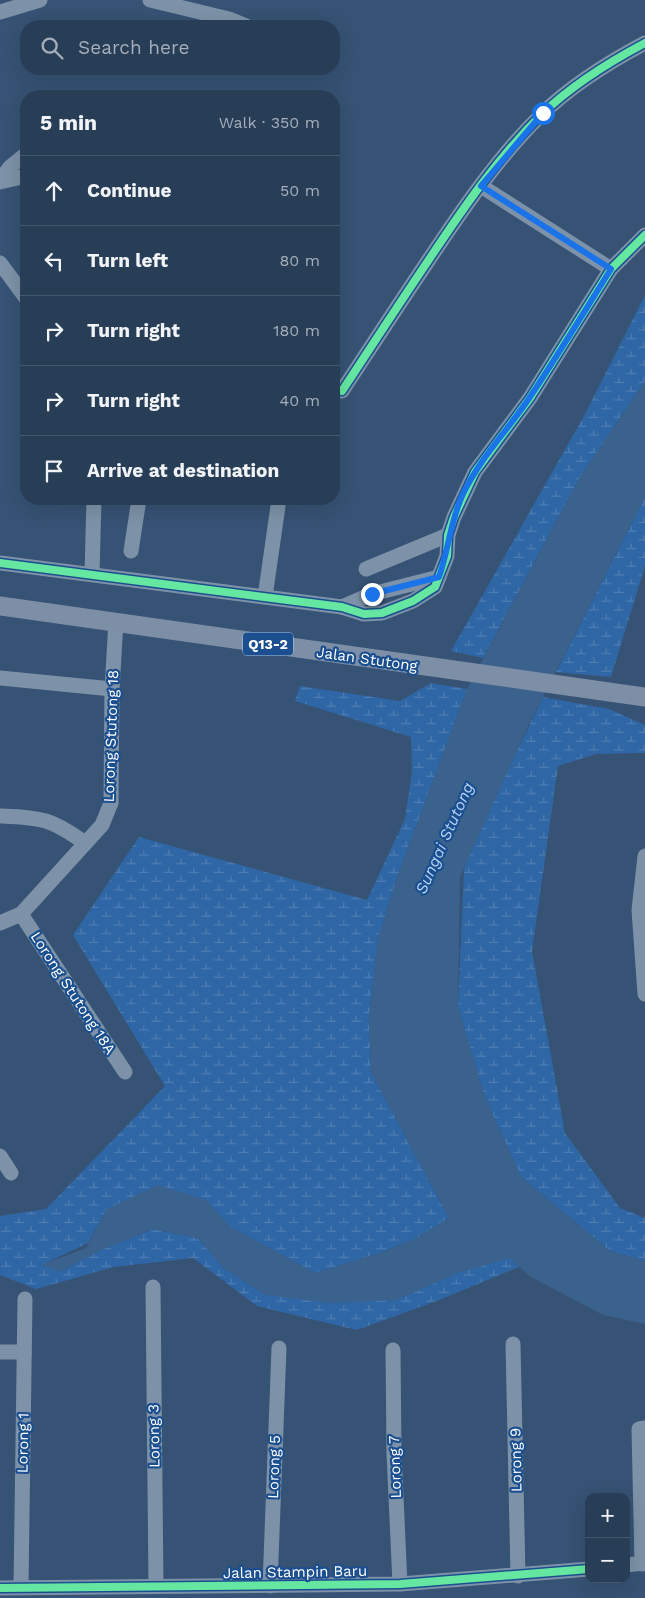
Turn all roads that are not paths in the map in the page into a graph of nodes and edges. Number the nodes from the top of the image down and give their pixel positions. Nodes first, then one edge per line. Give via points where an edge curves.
1 (40, 0) edge
2 (150, 0) edge
3 (0, 12) edge
4 (231, 20) edge
5 (645, 43) edge
6 (20, 159) edge
7 (20, 177) edge
8 (0, 181) edge
9 (481, 186) junction
10 (645, 235) edge
11 (0, 263) edge
12 (611, 269) junction
13 (20, 290) edge
14 (342, 390) dead end
15 (94, 505) edge
16 (139, 505) edge
17 (278, 505) edge
18 (448, 535) junction
19 (131, 551) dead end
20 (0, 563) edge
21 (366, 569) dead end
22 (92, 574) junction
23 (265, 597) junction
24 (0, 606) edge
25 (116, 622) junction
26 (0, 678) edge
27 (112, 689) junction
28 (645, 697) edge
29 (0, 816) edge
30 (85, 843) junction
31 (645, 856) edge
32 (642, 911) edge
33 (21, 914) junction
34 (0, 923) edge
35 (645, 994) edge
36 (125, 1072) dead end
37 (0, 1156) edge
38 (10, 1172) dead end
39 (153, 1287) dead end
40 (25, 1299) dead end
41 (513, 1344) dead end
42 (279, 1348) dead end
43 (393, 1350) dead end
44 (0, 1352) edge
45 (24, 1352) junction
46 (642, 1429) edge
47 (644, 1564) edge
48 (630, 1565) edge
49 (585, 1569) edge
50 (518, 1576) junction
51 (400, 1584) junction
52 (156, 1586) junction
53 (270, 1586) junction
54 (0, 1588) edge
55 (21, 1588) junction
56 (309, 1592) edge

1 - 3 street
2 - 4 street
5 - 9 street via 600,70 543,113
6 - 8 street
7 - 8 street
9 - 12 street
9 - 14 street
10 - 12 street
11 - 13 street
12 - 18 street via 530,398 475,472 462,495
15 - 22 street
16 - 19 street
17 - 23 street
18 - 21 street
18 - 23 street via 447,556 439,577 372,594 342,607
20 - 22 street
22 - 23 street
24 - 25 main road, Jalan Stutong / Q13-2
25 - 27 street, Lorong Stutong 18
25 - 28 main road, Jalan Stutong / Q13-2
26 - 27 street
27 - 30 street, Lorong Stutong 18 via 111,803 102,825
29 - 30 street via 50,821
30 - 33 street, Lorong Stutong 18
31 - 32 street
32 - 35 street
33 - 34 street, Lorong Stutong 18
33 - 36 street, Lorong Stutong 18A
37 - 38 street
39 - 52 street, Lorong 3
40 - 45 street, Lorong 1
41 - 50 street, Lorong 9
42 - 53 street, Lorong 5
43 - 51 street, Lorong 7
44 - 45 street
45 - 55 street, Lorong 1
46 - 47 street
47 - 48 street
49 - 50 street, Jalan Stampin Baru
50 - 51 street, Jalan Stampin Baru
51 - 56 street, Jalan Stampin Baru
52 - 53 street, Jalan Stampin Baru
52 - 55 street, Jalan Stampin Baru
53 - 56 street, Jalan Stampin Baru
54 - 55 street, Jalan Stampin Baru

